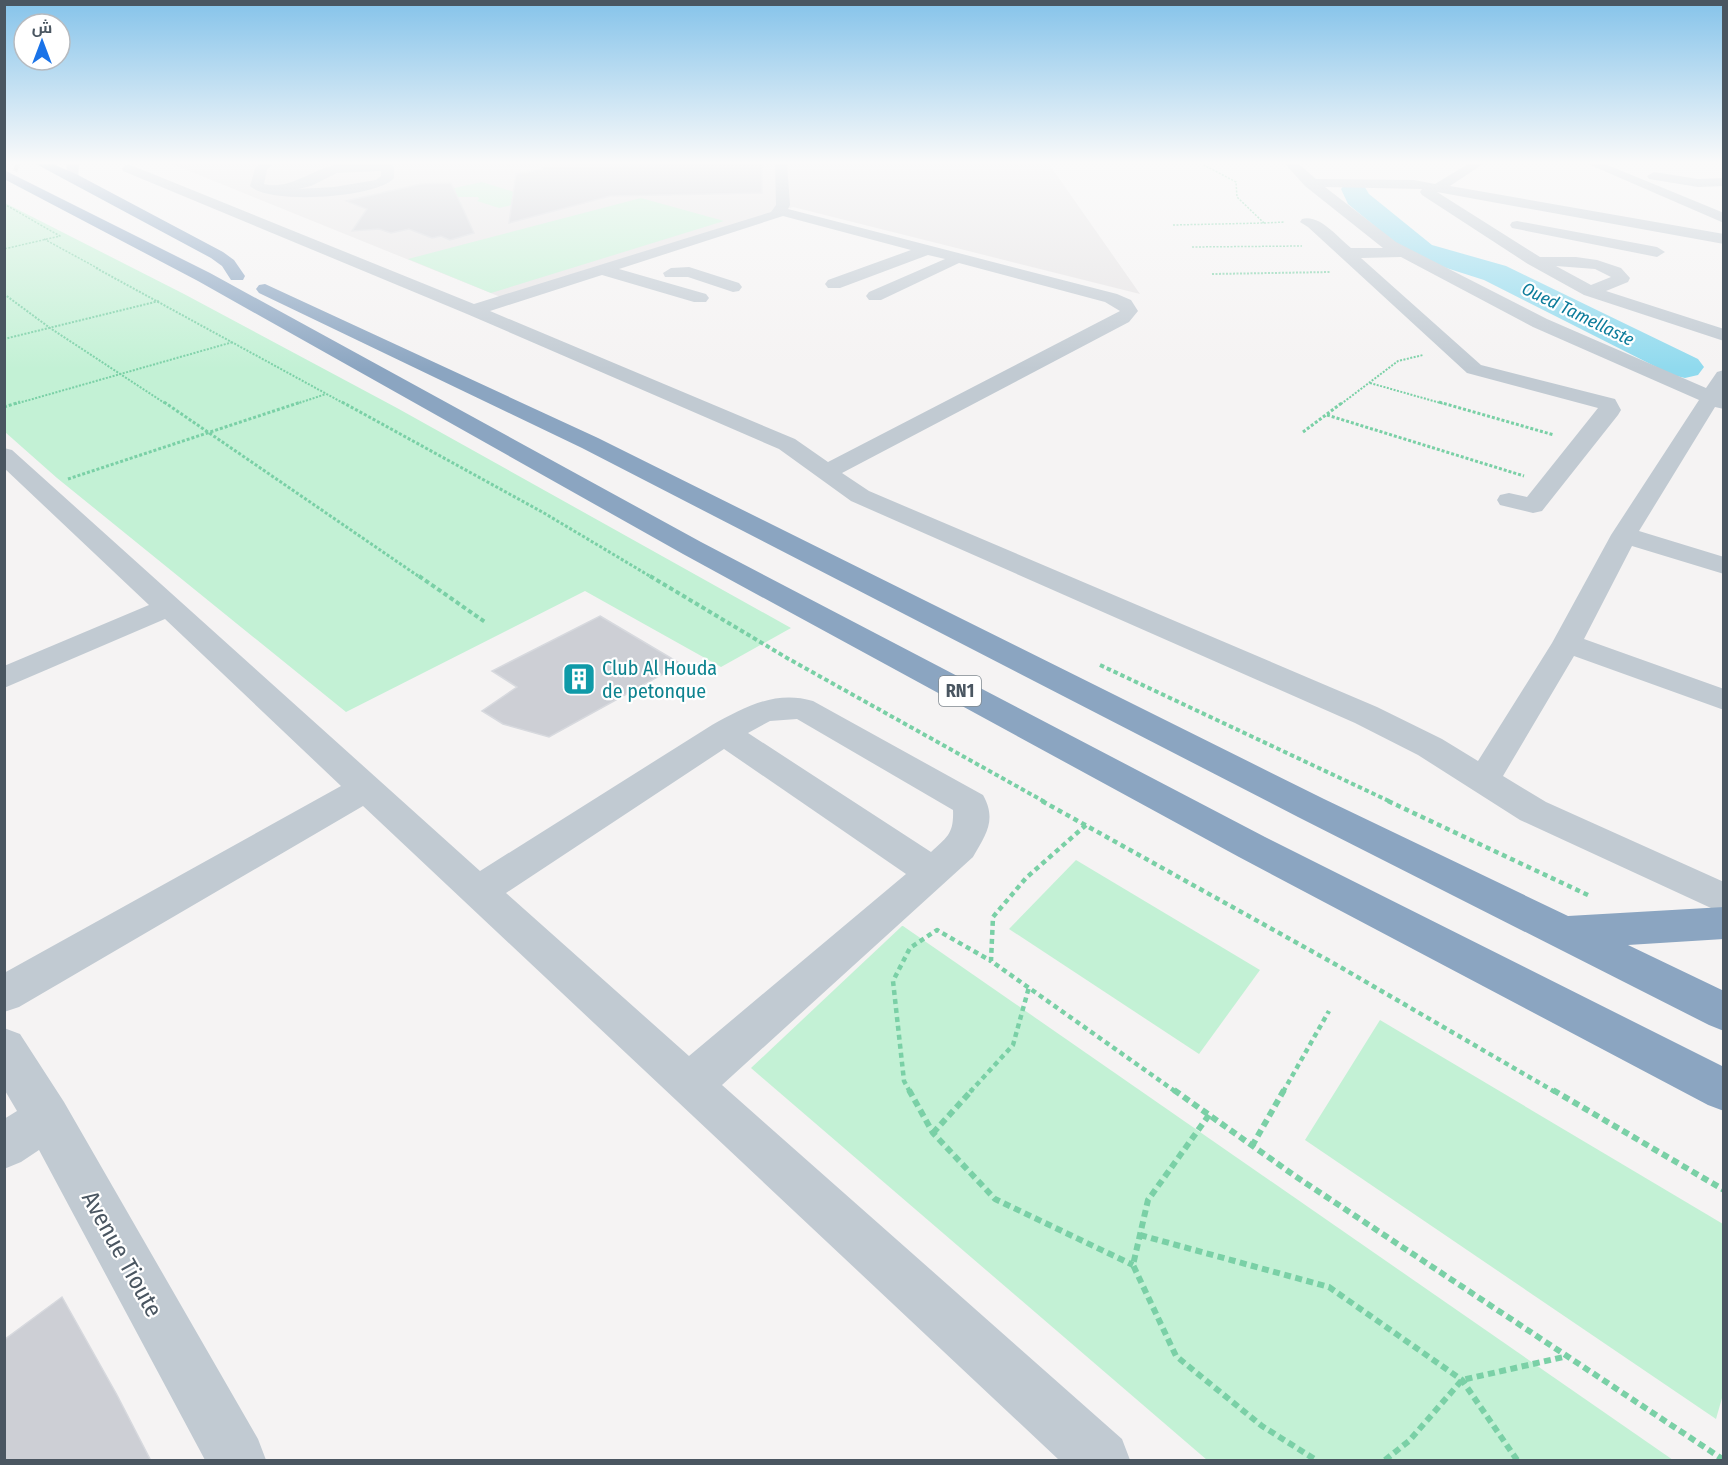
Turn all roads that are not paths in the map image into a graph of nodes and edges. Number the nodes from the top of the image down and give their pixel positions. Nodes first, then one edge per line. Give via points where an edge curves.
1 (117, 232) edge
2 (151, 232) edge
3 (178, 232) edge
4 (284, 232) edge
5 (723, 232) edge
6 (859, 232) edge
7 (1323, 232) edge
8 (1374, 232) edge
9 (1489, 232) edge
10 (1554, 232) edge
11 (1673, 232) edge
12 (1688, 232) edge
13 (1724, 239) edge
14 (1343, 249) junction
15 (927, 250) junction
16 (1402, 252) junction
17 (1657, 252) junction
18 (960, 259) junction
19 (1534, 261) junction
20 (603, 270) junction
21 (1618, 273) junction
22 (165, 276) dead end
23 (237, 276) junction
24 (204, 277) junction
25 (644, 282) junction
26 (834, 284) dead end
27 (733, 286) dead end
28 (1590, 291) junction
29 (875, 296) dead end
30 (700, 298) dead end
31 (473, 310) junction
32 (1724, 335) edge
33 (1719, 392) edge
34 (4, 455) edge
35 (826, 472) junction
36 (1509, 500) dead end
37 (1624, 535) junction
38 (1724, 566) edge
39 (169, 607) junction
40 (1567, 643) junction
41 (4, 678) edge
42 (1724, 700) edge
43 (724, 733) junction
44 (1483, 781) junction
45 (367, 788) junction
46 (933, 873) junction
47 (479, 891) junction
48 (1724, 899) edge
49 (1724, 923) edge
50 (1562, 933) junction
51 (4, 994) edge
52 (1724, 1012) edge
53 (4, 1048) edge
54 (690, 1084) junction
55 (1724, 1090) edge
56 (46, 1118) junction
57 (4, 1146) edge
58 (237, 1461) edge
59 (1101, 1461) edge

1 - 24 highway, RN1
2 - 23 highway
3 - 23 highway via 223,259
4 - 31 street
5 - 20 street
6 - 15 street
7 - 14 street
8 - 16 street
9 - 19 street
10 - 17 street
11 - 17 street
12 - 13 street
14 - 16 street
14 - 36 street via 1474,369 1607,404 1610,410 1533,506
15 - 18 street
15 - 26 street
16 - 33 street via 1540,324
17 - 21 street via 1642,267
18 - 29 street
18 - 35 street via 1110,298 1125,304 1129,311 1123,318
19 - 21 street via 1587,264
19 - 28 street
20 - 25 street
20 - 31 street
21 - 28 street via 1622,278
22 - 24 highway via 186,280
23 - 50 highway via 590,443
24 - 55 highway, RN1 via 692,548 1252,847
25 - 27 street via 670,273 689,272
25 - 30 street
28 - 32 street
31 - 35 street via 787,444
33 - 37 street
34 - 39 street
35 - 44 street via 860,496 1366,715 1430,747
37 - 38 street
37 - 40 street
39 - 41 street
39 - 45 street
40 - 42 street
40 - 44 street
43 - 46 street
43 - 46 street via 763,711 802,708 970,804 972,827 960,847
43 - 47 street
44 - 48 street via 1560,825
45 - 47 street
45 - 51 street
46 - 54 street
47 - 54 street
49 - 50 highway
50 - 52 highway
53 - 56 street, Avenue Tioute
54 - 59 street
56 - 57 street
56 - 58 street, Avenue Tioute

